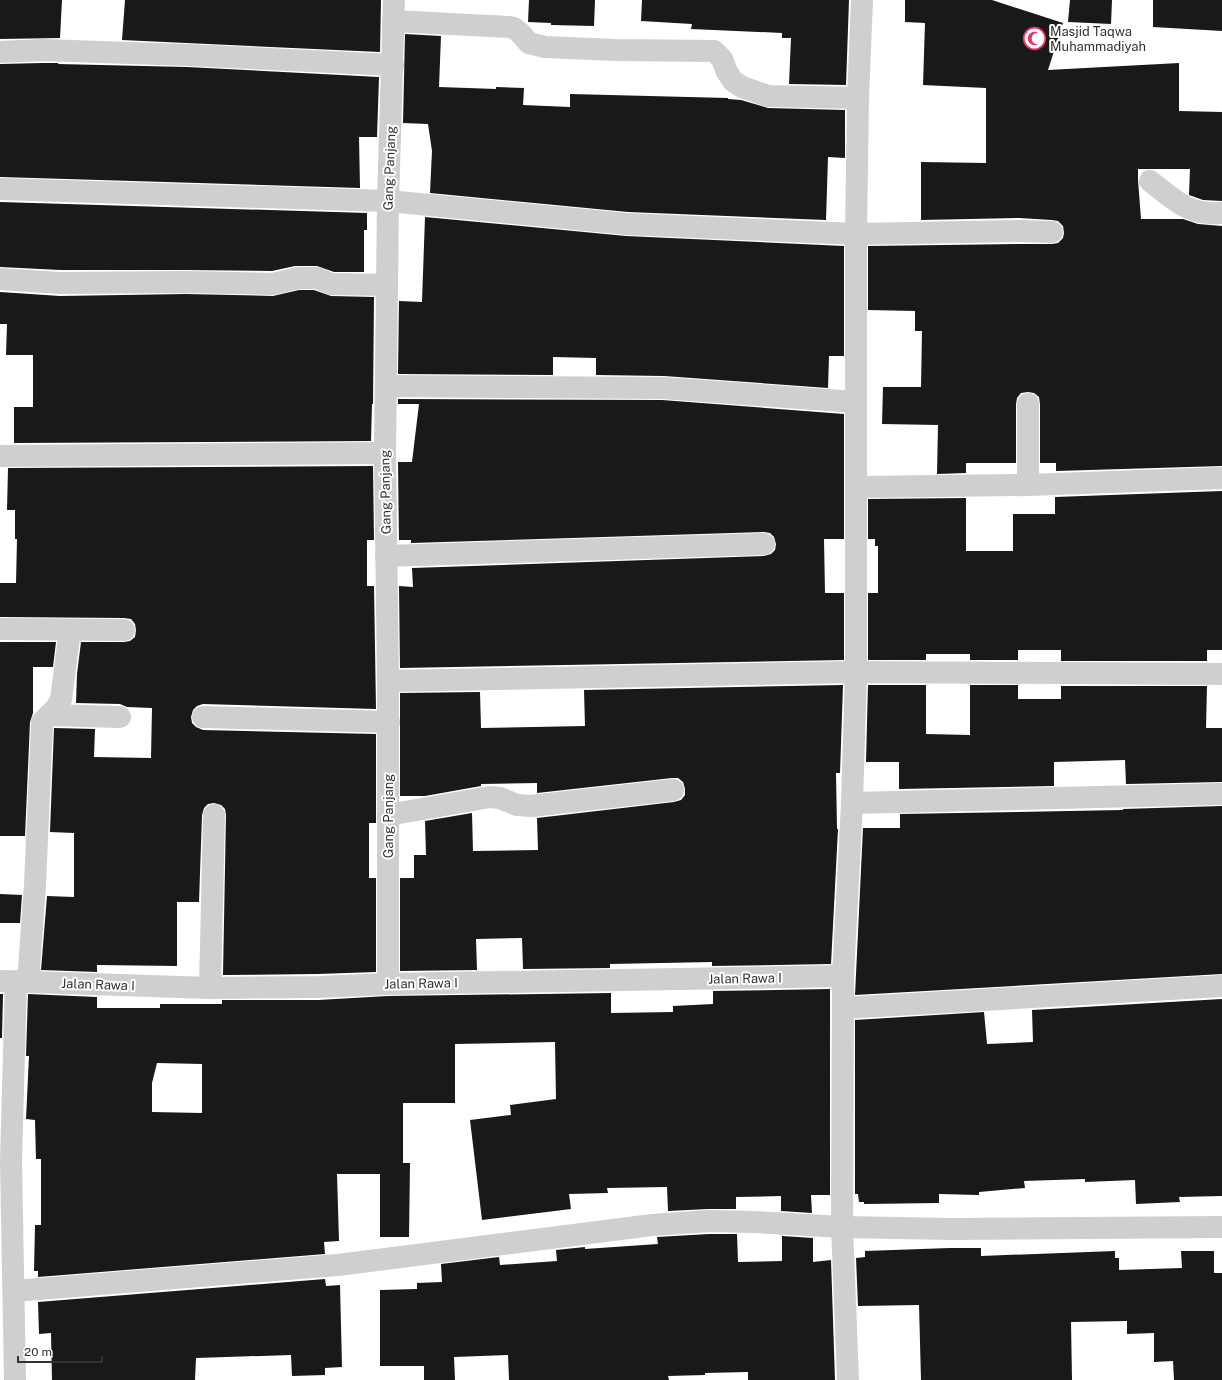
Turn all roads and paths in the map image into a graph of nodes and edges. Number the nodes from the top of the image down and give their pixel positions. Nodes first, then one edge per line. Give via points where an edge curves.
1 (394, 0) edge
2 (862, 0) edge
3 (393, 22) junction
4 (0, 52) edge
5 (392, 65) junction
6 (858, 98) junction
7 (1150, 180) dead end
8 (0, 189) edge
9 (388, 201) junction
10 (1222, 213) edge
11 (1052, 232) dead end
12 (856, 234) junction
13 (0, 280) edge
14 (387, 285) junction
15 (386, 386) junction
16 (855, 402) junction
17 (1028, 404) dead end
18 (385, 453) junction
19 (0, 456) edge
20 (1222, 478) edge
21 (1028, 486) junction
22 (856, 487) junction
23 (764, 544) dead end
24 (386, 556) junction
25 (0, 629) edge
26 (70, 630) junction
27 (124, 630) dead end
28 (856, 672) junction
29 (1222, 674) edge
30 (388, 681) junction
31 (49, 715) junction
32 (120, 717) dead end
33 (203, 717) dead end
34 (389, 722) junction
35 (673, 790) dead end
36 (1222, 794) edge
37 (852, 803) junction
38 (214, 815) dead end
39 (388, 815) junction
40 (843, 976) junction
41 (15, 981) edge
42 (388, 984) junction
43 (1222, 986) edge
44 (210, 988) junction
45 (844, 1008) junction
46 (5, 1162) edge
47 (842, 1227) junction
48 (1222, 1227) edge
49 (14, 1291) junction
50 (15, 1380) edge
51 (848, 1380) edge

1 - 3 street, Gang Panjang
2 - 6 street
3 - 5 street, Gang Panjang
3 - 6 street via 509,27 519,32 529,43 544,48 714,51 722,59 733,81 768,96
4 - 5 street via 188,55
5 - 9 street, Gang Panjang
6 - 12 street
7 - 10 street via 1192,211
8 - 9 street
9 - 12 street via 627,224
9 - 14 street, Gang Panjang
11 - 12 street
12 - 16 street
13 - 14 street via 60,283 273,284 298,278 317,278 331,284
14 - 15 street, Gang Panjang
15 - 16 street via 663,388
15 - 18 street, Gang Panjang
16 - 22 street
17 - 21 street
18 - 19 street
18 - 24 street, Gang Panjang
20 - 21 street
21 - 22 street
22 - 28 street
23 - 24 street
24 - 30 street, Gang Panjang
25 - 26 street
26 - 27 street
26 - 31 street via 61,699
28 - 29 street
28 - 30 street
28 - 37 street
30 - 34 street, Gang Panjang
31 - 32 street
31 - 41 street via 42,722 35,885
33 - 34 street
34 - 39 street, Gang Panjang
35 - 39 street via 531,806 517,805 490,797
36 - 37 street
37 - 40 street
38 - 44 street
39 - 42 street, Gang Panjang
40 - 42 street, Jalan Rawa I
40 - 45 street
41 - 44 street, Jalan Rawa I
41 - 46 street
42 - 44 street, Jalan Rawa I
43 - 45 street
45 - 47 street
46 - 49 street
47 - 48 street
47 - 49 street via 754,1222 652,1225 338,1265
47 - 51 street
49 - 50 street

